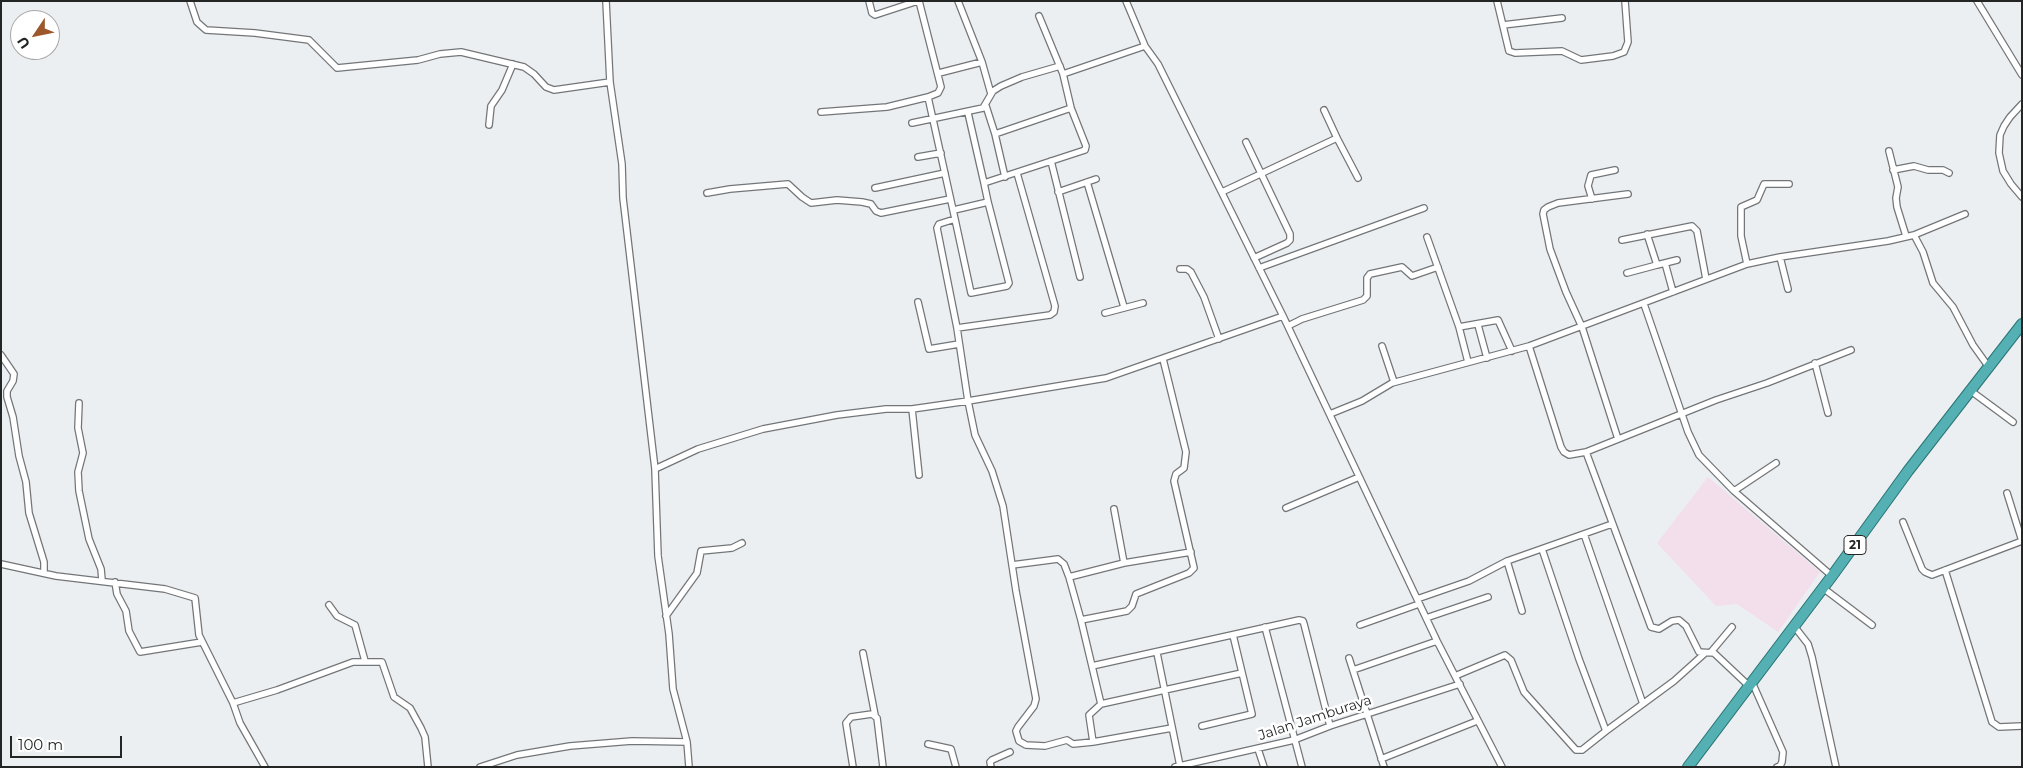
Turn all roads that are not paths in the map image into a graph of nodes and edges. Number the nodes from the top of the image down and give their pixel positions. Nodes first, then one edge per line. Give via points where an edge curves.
1 (190, 1) edge
2 (606, 1) edge
3 (869, 1) edge
4 (919, 1) edge
5 (958, 1) edge
6 (1126, 1) edge
7 (1498, 1) edge
8 (1625, 1) edge
9 (1977, 1) edge
10 (1039, 16) dead end
11 (1562, 18) dead end
12 (1503, 25) junction
13 (1145, 46) junction
14 (982, 62) junction
15 (513, 64) junction
16 (1060, 66) junction
17 (939, 74) junction
18 (1064, 74) junction
19 (2022, 75) edge
20 (610, 82) junction
21 (991, 94) junction
22 (928, 97) junction
23 (2022, 104) edge
24 (986, 106) junction
25 (1071, 108) junction
26 (1324, 110) dead end
27 (821, 112) dead end
28 (968, 113) junction
29 (933, 118) junction
30 (912, 123) dead end
31 (489, 124) dead end
32 (995, 134) junction
33 (1337, 138) junction
34 (1246, 142) dead end
35 (1889, 151) dead end
36 (941, 154) junction
37 (918, 157) dead end
38 (1051, 161) junction
39 (1615, 170) dead end
40 (1892, 170) junction
41 (945, 173) junction
42 (1017, 173) junction
43 (1949, 173) dead end
44 (1262, 174) junction
45 (1005, 177) junction
46 (1358, 178) dead end
47 (1096, 179) dead end
48 (1087, 182) junction
49 (984, 183) junction
50 (1789, 184) dead end
51 (875, 188) dead end
52 (1058, 192) junction
53 (1222, 192) junction
54 (707, 193) dead end
55 (1628, 194) dead end
56 (2022, 197) edge
57 (950, 199) junction
58 (1592, 199) junction
59 (988, 202) junction
60 (1424, 208) dead end
61 (954, 210) junction
62 (1965, 214) dead end
63 (955, 219) junction
64 (1648, 234) junction
65 (1914, 234) junction
66 (1427, 236) dead end
67 (1906, 236) junction
68 (1622, 240) dead end
69 (1780, 257) junction
70 (1254, 258) junction
71 (1677, 260) dead end
72 (1664, 263) junction
73 (1747, 264) junction
74 (1657, 265) junction
75 (1438, 267) junction
76 (1259, 268) junction
77 (1180, 269) dead end
78 (1627, 273) dead end
79 (1080, 277) dead end
80 (1706, 279) junction
81 (1788, 290) dead end
82 (1673, 292) junction
83 (918, 302) dead end
84 (1143, 303) dead end
85 (1644, 304) junction
86 (1124, 307) junction
87 (1104, 313) dead end
88 (1283, 316) junction
89 (2022, 324) edge
90 (1478, 325) junction
91 (1288, 326) junction
92 (1459, 327) junction
93 (1582, 327) junction
94 (957, 328) junction
95 (1219, 339) junction
96 (959, 344) junction
97 (1382, 346) dead end
98 (1529, 346) junction
99 (1851, 350) dead end
100 (1512, 351) junction
101 (1, 355) edge
102 (1487, 358) junction
103 (1163, 359) junction
104 (1468, 362) junction
105 (1815, 363) junction
106 (1988, 366) junction
107 (1394, 382) junction
108 (1971, 390) junction
109 (968, 401) junction
110 (79, 403) dead end
111 (912, 409) junction
112 (1828, 413) dead end
113 (1330, 414) junction
114 (1682, 414) junction
115 (2012, 422) dead end
116 (1618, 439) junction
117 (1586, 452) junction
118 (1776, 463) dead end
119 (655, 469) junction
120 (919, 475) dead end
121 (1359, 478) junction
122 (1734, 491) junction
123 (2007, 493) dead end
124 (1286, 508) dead end
125 (1114, 509) dead end
126 (1903, 522) dead end
127 (1612, 524) junction
128 (1584, 534) junction
129 (742, 542) dead end
130 (1542, 549) junction
131 (1191, 552) junction
132 (1507, 561) junction
133 (1124, 563) junction
134 (1, 564) edge
135 (1012, 565) junction
136 (1945, 570) junction
137 (44, 573) junction
138 (1832, 576) junction
139 (1068, 577) junction
140 (102, 580) junction
141 (116, 582) junction
142 (1822, 588) junction
143 (1488, 597) dead end
144 (1418, 602) junction
145 (329, 605) dead end
146 (1522, 611) dead end
147 (666, 616) junction
148 (1426, 618) junction
149 (1081, 620) junction
150 (1360, 625) dead end
151 (1872, 625) dead end
152 (1794, 626) junction
153 (1265, 627) junction
154 (1732, 627) dead end
155 (1233, 635) junction
156 (1437, 641) junction
157 (202, 642) junction
158 (1711, 652) junction
159 (864, 653) dead end
160 (1157, 653) junction
161 (1704, 654) junction
162 (1349, 658) dead end
163 (365, 661) junction
164 (1092, 666) junction
165 (1353, 670) junction
166 (1242, 673) junction
167 (1455, 676) junction
168 (1460, 684) junction
169 (1751, 684) junction
170 (1164, 690) junction
171 (233, 704) junction
172 (1101, 704) junction
173 (1643, 704) junction
174 (1366, 714) junction
175 (875, 715) junction
176 (1477, 722) junction
177 (1202, 726) dead end
178 (1330, 726) junction
179 (2022, 726) edge
180 (1172, 728) junction
181 (1606, 732) junction
182 (1294, 740) junction
183 (686, 742) junction
184 (1093, 742) junction
185 (928, 744) dead end
186 (1258, 749) junction
187 (1010, 752) dead end
188 (1381, 759) junction
189 (1177, 766) edge
190 (265, 767) edge
191 (428, 767) edge
192 (480, 767) edge
193 (689, 767) edge
194 (853, 767) edge
195 (883, 767) edge
196 (956, 767) edge
197 (991, 767) edge
198 (1264, 767) edge
199 (1302, 767) edge
200 (1384, 767) edge
201 (1502, 767) edge
202 (1688, 767) edge
203 (1777, 767) edge
204 (1836, 767) edge

1 - 15 street via 197,22 206,30 309,40 337,68 418,60 451,52
2 - 20 street
3 - 4 street via 875,15
4 - 17 street
5 - 14 street
6 - 13 street
7 - 12 street
8 - 12 street via 1628,42 1624,52 1613,56 1581,60 1562,51 1513,53 1509,51
9 - 19 street
10 - 16 street
11 - 12 street
13 - 18 street
13 - 53 street via 1170,86
14 - 17 street
14 - 21 street
15 - 20 street via 531,71 546,87 554,90
15 - 31 street via 491,106
16 - 18 street
16 - 21 street via 1007,83
17 - 22 street via 940,90
18 - 25 street
20 - 119 street
21 - 24 street
22 - 27 street via 887,107
22 - 29 street
23 - 56 street via 2004,126 1999,153 2003,172
24 - 28 street
24 - 32 street
25 - 32 street
25 - 38 street via 1086,148
26 - 33 street
28 - 29 street
28 - 49 street
29 - 30 street
29 - 36 street
32 - 45 street
33 - 44 street
33 - 46 street
34 - 44 street
35 - 40 street
36 - 37 street
36 - 41 street
38 - 42 street
38 - 52 street
39 - 58 street via 1591,175 1588,186
40 - 43 street via 1914,166
40 - 67 street via 1898,187 1897,207
41 - 51 street
41 - 57 street
42 - 45 street
42 - 94 street via 1055,306 1054,312
44 - 53 street
44 - 70 street via 1290,237 1287,243
45 - 49 street
47 - 48 street
48 - 52 street
48 - 86 street
49 - 59 street
50 - 73 street via 1764,184 1757,200 1741,207 1741,236
52 - 79 street
53 - 70 street
54 - 57 street via 786,184 812,203 862,202 881,213
55 - 58 street
57 - 61 street
58 - 93 street via 1558,203 1548,207 1543,214 1550,249
59 - 61 street
59 - 63 street via 1009,283 1007,286 971,293
60 - 76 street
61 - 63 street
62 - 65 street
63 - 94 street via 939,224 937,228
64 - 68 street
64 - 74 street
64 - 80 street via 1696,228
65 - 67 street
65 - 106 street via 1933,283 1950,302
66 - 75 street
67 - 69 street
69 - 73 street
69 - 81 street
70 - 76 street
71 - 72 street
72 - 74 street
72 - 82 street
73 - 80 street
74 - 78 street
75 - 91 street via 1412,276 1402,267 1370,274 1367,296 1363,300
75 - 92 street
76 - 88 street
77 - 95 street via 1190,272 1204,297
80 - 82 street
82 - 85 street
83 - 96 street via 928,349
84 - 86 street
85 - 93 street
85 - 114 street
86 - 87 street
88 - 91 street
88 - 95 street
89 - 106 highway, 21
90 - 92 street
90 - 100 street via 1498,320
90 - 102 street
91 - 113 street
92 - 104 street
93 - 98 street
93 - 116 street
94 - 96 street
95 - 103 street
96 - 109 street
97 - 107 street
98 - 100 street
98 - 117 street via 1561,447 1569,455
99 - 105 street
100 - 102 street
101 - 137 street via 14,374 7,391 26,482 29,513 44,562
102 - 104 street
103 - 109 street via 1106,378
103 - 131 street via 1186,452 1184,468 1176,474 1174,481
104 - 107 street
105 - 112 street
105 - 114 street
106 - 108 highway, 21
107 - 113 street via 1362,401
108 - 115 street
108 - 138 highway, 21
109 - 111 street
109 - 135 street via 975,435 992,471 1003,506
110 - 140 street via 78,428 83,453 78,472 79,491
111 - 119 street via 837,415 763,429 698,449
111 - 120 street
113 - 121 street
114 - 116 street
114 - 122 street via 1699,455
116 - 117 street
117 - 127 street
118 - 122 street
119 - 147 street via 658,556
121 - 124 street
121 - 144 street
122 - 138 street
123 - 136 street via 2022,541
125 - 133 street
126 - 136 street via 1925,572 1932,575
127 - 128 street
127 - 161 street via 1651,627 1659,629 1679,620 1686,626 1699,652
128 - 130 street
128 - 173 street
129 - 147 street via 732,548 701,551 697,573
130 - 132 street
130 - 181 street
131 - 133 street
131 - 149 street via 1195,564 1189,573 1136,594 1127,611
132 - 144 street
132 - 146 street
133 - 139 street
134 - 137 street
135 - 139 street via 1058,559 1064,564
135 - 184 street via 1036,699 1018,726 1019,741 1026,745 1045,746 1067,740 1073,744
136 - 179 street via 1992,722 1999,727
137 - 140 street
138 - 142 highway, 21
139 - 149 street
140 - 141 street
141 - 157 street via 165,589 195,598
141 - 157 street via 128,627 140,652
142 - 151 street
142 - 152 highway, 21
143 - 148 street
144 - 148 street
144 - 150 street
145 - 163 street via 336,616 355,624
147 - 183 street via 674,690
148 - 156 street
149 - 164 street
152 - 169 highway, 21
152 - 204 street via 1808,644
153 - 155 street
153 - 178 street via 1303,621
153 - 182 street
154 - 158 street
155 - 160 street
155 - 166 street
156 - 165 street
156 - 167 street
157 - 171 street
158 - 161 street
158 - 169 street
159 - 175 street
160 - 164 street
160 - 170 street
161 - 173 street
162 - 165 street
163 - 171 street via 353,662
163 - 191 street via 382,662 394,697 410,708 416,718 425,737
164 - 172 street
165 - 174 street
166 - 170 street
166 - 177 street via 1252,714
167 - 168 street
167 - 181 street via 1505,655 1511,660 1524,692 1576,750 1582,750
168 - 174 street, Jalan Jamburaya
168 - 176 street
169 - 202 highway, 21
169 - 203 street via 1783,752 1782,762
170 - 172 street
170 - 180 street
171 - 190 street
172 - 184 street via 1089,715
173 - 181 street
174 - 178 street, Jalan Jamburaya
174 - 188 street
175 - 194 street via 851,716 846,723
175 - 195 street
176 - 188 street
176 - 201 street
178 - 182 street, Jalan Jamburaya
180 - 184 street
180 - 189 street
182 - 186 street, Jalan Jamburaya
182 - 199 street
183 - 192 street via 632,741 570,746 517,755
183 - 193 street
185 - 196 street via 951,749
186 - 189 street, Jalan Jamburaya
186 - 198 street
187 - 197 street via 997,756 990,762
188 - 200 street

